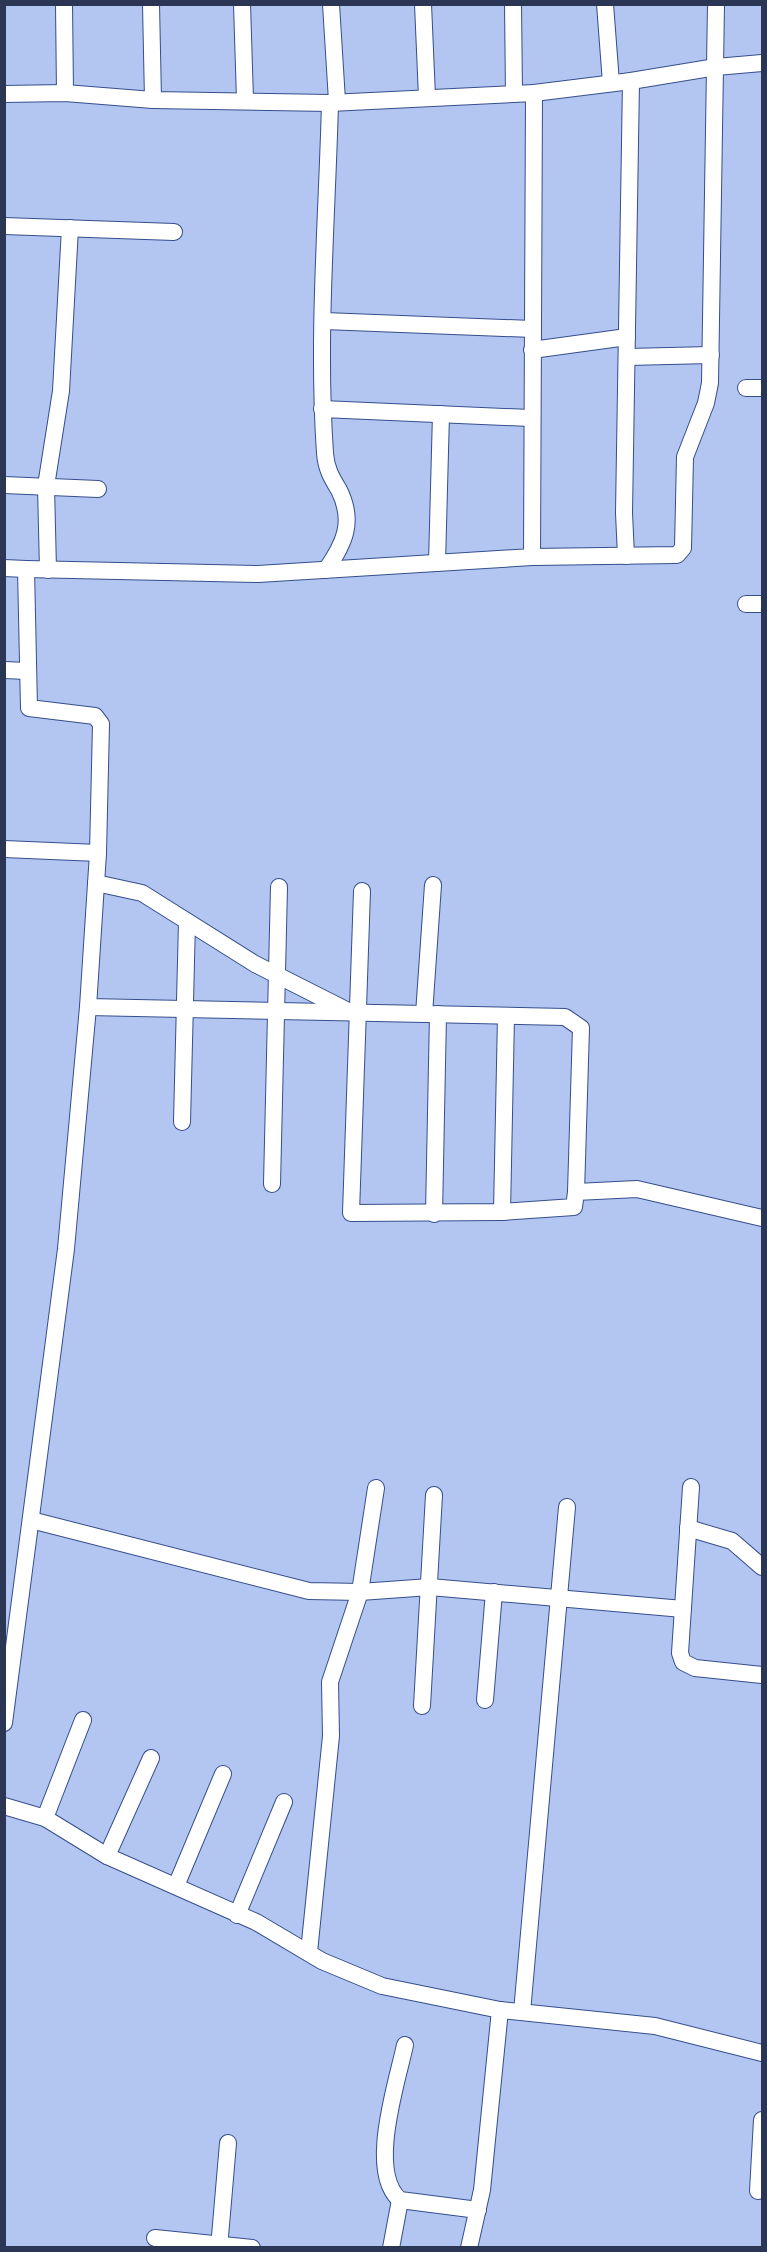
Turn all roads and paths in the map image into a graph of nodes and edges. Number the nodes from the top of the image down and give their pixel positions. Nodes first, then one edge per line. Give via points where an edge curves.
1 (64, 4) edge
2 (151, 4) edge
3 (242, 4) edge
4 (331, 4) edge
5 (423, 4) edge
6 (513, 4) edge
7 (605, 4) edge
8 (716, 4) edge
9 (762, 63) edge
10 (716, 67) junction
11 (631, 81) junction
12 (611, 83) junction
13 (4, 93) edge
14 (65, 93) junction
15 (534, 93) junction
16 (514, 94) junction
17 (427, 97) junction
18 (153, 100) junction
19 (245, 100) junction
20 (334, 102) junction
21 (4, 226) edge
22 (70, 228) junction
23 (174, 232) dead end
24 (324, 321) junction
25 (532, 329) junction
26 (627, 337) junction
27 (532, 350) junction
28 (711, 355) junction
29 (627, 357) junction
30 (322, 409) junction
31 (441, 414) junction
32 (530, 418) junction
33 (4, 485) edge
34 (46, 486) junction
35 (98, 489) dead end
36 (626, 556) junction
37 (532, 557) junction
38 (437, 563) junction
39 (4, 568) edge
40 (26, 569) junction
41 (48, 570) junction
42 (326, 570) junction
43 (4, 670) edge
44 (27, 671) junction
45 (4, 849) edge
46 (98, 853) junction
47 (96, 883) junction
48 (433, 885) dead end
49 (279, 887) dead end
50 (362, 891) dead end
51 (187, 922) junction
52 (277, 976) junction
53 (88, 1006) junction
54 (185, 1009) junction
55 (276, 1011) junction
56 (355, 1013) junction
57 (431, 1014) junction
58 (506, 1016) junction
59 (182, 1122) dead end
60 (272, 1184) dead end
61 (576, 1192) junction
62 (502, 1212) junction
63 (434, 1214) junction
64 (762, 1218) edge
65 (691, 1487) dead end
66 (376, 1488) dead end
67 (434, 1495) dead end
68 (567, 1507) dead end
69 (31, 1520) junction
70 (688, 1528) junction
71 (762, 1567) edge
72 (430, 1587) junction
73 (360, 1592) junction
74 (494, 1592) junction
75 (560, 1597) junction
76 (683, 1609) junction
77 (762, 1675) edge
78 (486, 1700) dead end
79 (422, 1706) dead end
80 (82, 1720) dead end
81 (4, 1723) edge
82 (150, 1758) dead end
83 (223, 1774) dead end
84 (285, 1802) dead end
85 (4, 1806) edge
86 (45, 1818) junction
87 (107, 1856) junction
88 (176, 1886) junction
89 (237, 1915) junction
90 (309, 1952) junction
91 (500, 2010) junction
92 (522, 2012) junction
93 (405, 2046) dead end
94 (762, 2053) edge
95 (762, 2120) edge
96 (228, 2143) dead end
97 (758, 2191) dead end
98 (400, 2200) junction
99 (478, 2211) junction
100 (154, 2238) dead end
101 (220, 2246) edge
102 (252, 2247) edge
103 (391, 2247) edge
104 (469, 2247) edge

1 - 14 street
2 - 18 street
3 - 19 street
4 - 20 street
5 - 17 street
6 - 16 street
7 - 12 street
8 - 10 street
9 - 10 street
10 - 11 street
10 - 28 street
11 - 12 street
11 - 26 street
12 - 15 street
13 - 14 street
14 - 18 street
15 - 16 street
15 - 25 street
16 - 17 street
17 - 20 street
18 - 19 street
19 - 20 street
20 - 24 street
21 - 22 street
22 - 23 street
22 - 34 street via 61,390
24 - 25 street
24 - 30 street
25 - 27 street
26 - 27 street
26 - 29 street
27 - 32 street
28 - 29 street
28 - 36 street via 706,403 685,457 681,552
29 - 36 street
30 - 31 street
30 - 42 street via 326,465 345,505 346,526 343,545
31 - 32 street
31 - 38 street
32 - 37 street
33 - 34 street
34 - 35 street
34 - 41 street
36 - 37 street
37 - 38 street
38 - 42 street
39 - 40 street
40 - 41 street
40 - 44 street
41 - 42 street via 258,574
43 - 44 street
44 - 46 street via 29,708 95,716 100,720
45 - 46 street
46 - 47 street
47 - 51 street via 142,892
47 - 53 street
48 - 57 street
49 - 52 street
50 - 56 street
51 - 52 street
51 - 54 street
52 - 55 street
52 - 56 street
53 - 54 street
53 - 69 street via 66,1249
54 - 55 street
54 - 59 street
55 - 56 street
55 - 60 street
56 - 57 street
56 - 63 street via 351,1213
57 - 58 street
57 - 63 street
58 - 61 street via 565,1017 581,1028
58 - 62 street
61 - 62 street via 574,1208
61 - 64 street via 637,1189
62 - 63 street
65 - 70 street
66 - 73 street
67 - 72 street
68 - 75 street
69 - 73 street via 309,1591
69 - 81 street
70 - 71 street via 732,1541
70 - 76 street
72 - 73 street
72 - 74 street
72 - 79 street
73 - 90 street via 330,1682 331,1736
74 - 75 street
74 - 78 street
75 - 76 street
75 - 92 street
76 - 77 street via 680,1653 686,1665
80 - 86 street
82 - 87 street
83 - 88 street
84 - 89 street
85 - 86 street
86 - 87 street
87 - 88 street
88 - 89 street
89 - 90 street
90 - 91 street via 382,1986
91 - 92 street
91 - 99 street
92 - 94 street via 655,2026
93 - 98 street via 385,2156 391,2192
95 - 97 street
96 - 101 street
98 - 99 street
98 - 103 street
99 - 104 street
100 - 101 street
101 - 102 street

